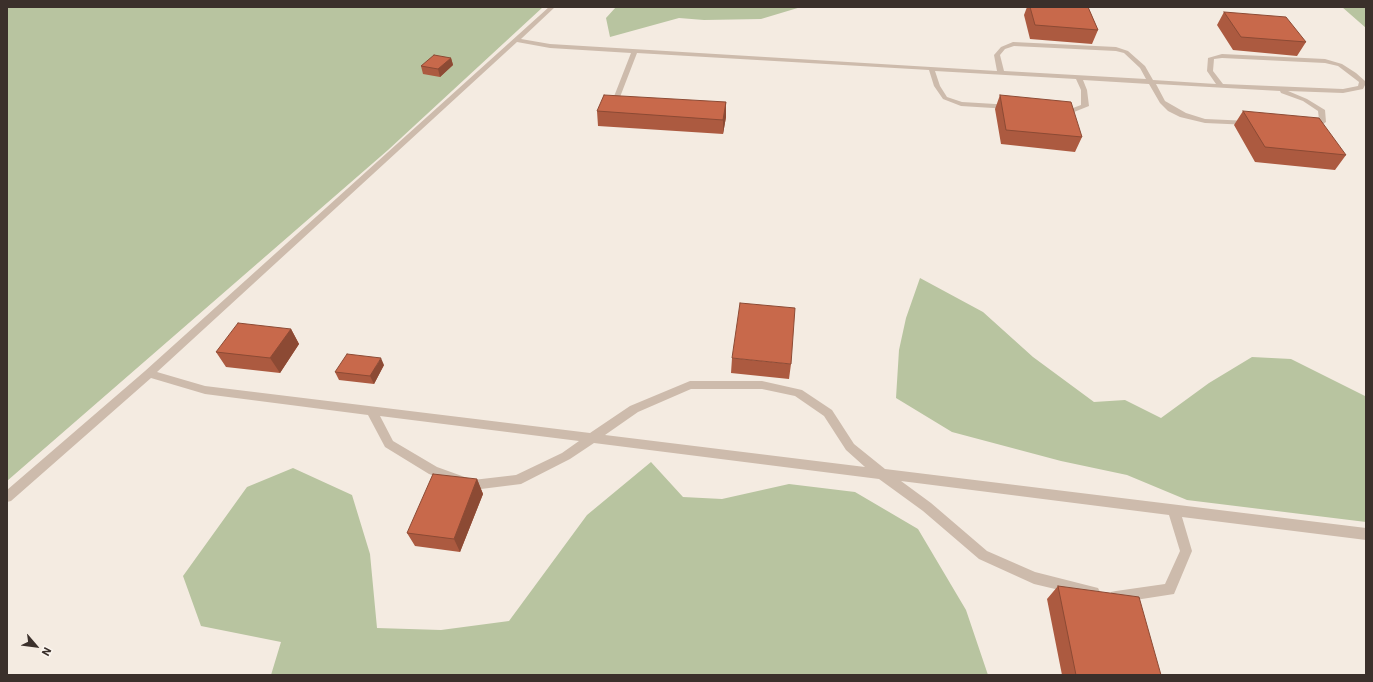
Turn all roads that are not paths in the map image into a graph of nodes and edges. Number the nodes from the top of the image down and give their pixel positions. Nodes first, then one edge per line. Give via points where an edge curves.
1 (552, 7) edge
2 (517, 40) junction
3 (635, 51) junction
4 (931, 68) junction
5 (1001, 73) junction
6 (1078, 77) junction
7 (1151, 82) junction
8 (1220, 86) junction
9 (1273, 89) junction
10 (631, 100) edge
11 (1013, 108) edge
12 (1051, 109) edge
13 (1259, 124) edge
14 (1298, 126) edge
15 (149, 374) junction
16 (372, 411) junction
17 (592, 438) junction
18 (882, 474) junction
19 (7, 497) edge
20 (1174, 511) junction
21 (1366, 534) edge

1 - 2 street
2 - 3 street via 550,46
2 - 15 street
3 - 4 street
3 - 10 street via 616,99
4 - 5 street
4 - 11 street via 937,86 945,98 961,104
5 - 6 street
5 - 7 street via 997,55 1003,48 1013,44 1103,48 1126,52 1143,67
6 - 7 street
6 - 12 street via 1084,90 1085,106 1074,110
7 - 8 street
7 - 13 street via 1162,102 1183,115 1205,120
8 - 9 street
8 - 9 street via 1210,71 1211,58 1222,56 1325,61 1340,65 1363,82 1361,88 1343,91
9 - 14 street via 1305,100 1321,110 1323,120 1313,127
15 - 16 street via 205,390
15 - 19 street
16 - 17 street
16 - 17 street via 389,444 433,471 473,485 517,480 566,456
17 - 18 street
17 - 18 street via 634,409 690,385 762,385 798,393 828,413 850,448
18 - 20 street
18 - 20 street via 927,507 984,555 1034,578 1117,598 1169,590 1186,551
20 - 21 street

